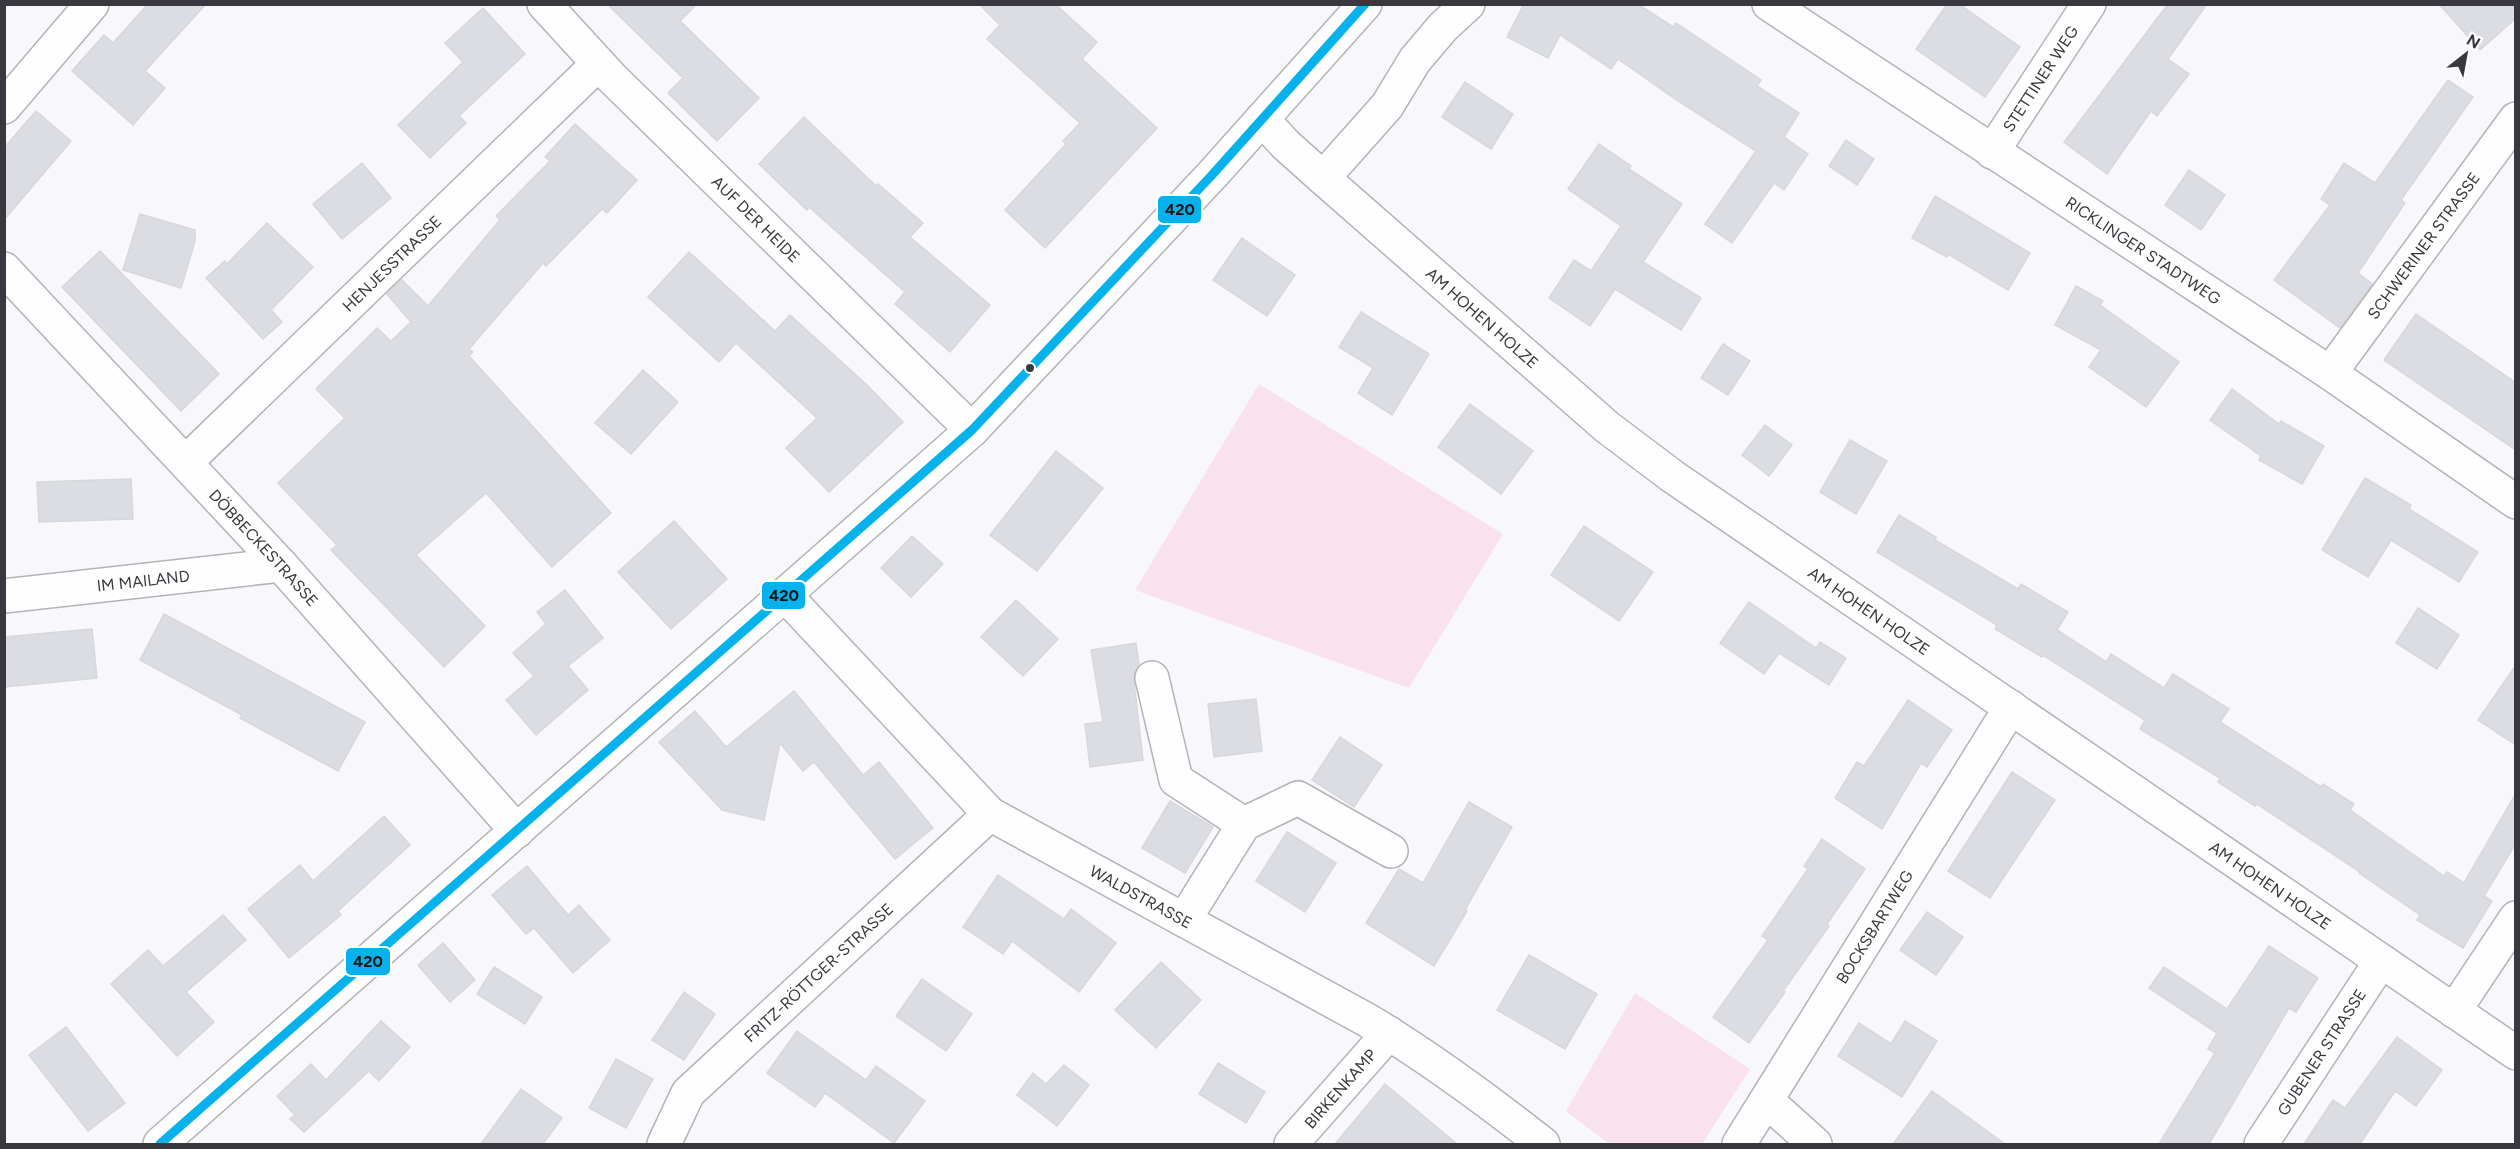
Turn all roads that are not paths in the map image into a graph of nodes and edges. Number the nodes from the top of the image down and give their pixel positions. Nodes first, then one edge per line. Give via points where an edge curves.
1 (92, 4) edge
2 (1365, 4) edge
3 (1468, 4) edge
4 (1769, 4) edge
5 (2089, 4) edge
6 (549, 6) edge
7 (598, 64) junction
8 (4, 107) edge
9 (1262, 119) junction
10 (2516, 119) edge
11 (1992, 152) junction
12 (1323, 178) junction
13 (4, 269) edge
14 (2330, 374) junction
15 (972, 430) junction
16 (186, 462) junction
17 (2516, 501) edge
18 (281, 565) junction
19 (785, 595) junction
20 (4, 596) edge
21 (1152, 678) dead end
22 (2011, 707) junction
23 (990, 814) junction
24 (1244, 824) junction
25 (517, 831) junction
26 (1391, 851) dead end
27 (2516, 918) edge
28 (1184, 920) junction
29 (2381, 961) junction
30 (2454, 1011) junction
31 (1389, 1033) junction
32 (2516, 1053) edge
33 (1767, 1101) junction
34 (160, 1144) edge
35 (664, 1144) edge
36 (1291, 1144) edge
37 (1543, 1144) edge
38 (1740, 1144) edge
39 (1815, 1144) edge
40 (2261, 1144) edge

1 - 8 street
2 - 9 street
3 - 12 street via 1415,60 1387,106
4 - 11 street, RICKLINGER STADTWEG
5 - 11 street, STETTINER WEG
6 - 7 street, AUF DER HEIDE
7 - 15 street, AUF DER HEIDE
7 - 16 street, HENJESSTRASSE
9 - 12 street, AM HOHEN HOLZE
9 - 15 street
10 - 14 street, SCHWERINER STRASSE
11 - 14 street, RICKLINGER STADTWEG
12 - 22 street, AM HOHEN HOLZE via 1607,427 1672,476
13 - 16 street, DÖBBECKESTRASSE
14 - 17 street, RICKLINGER STADTWEG
15 - 19 street
16 - 18 street, DÖBBECKESTRASSE
18 - 20 street, IM MAILAND
18 - 25 street, DÖBBECKESTRASSE
19 - 23 street, WALDSTRASSE
19 - 25 street
21 - 24 street via 1176,780
22 - 29 street, AM HOHEN HOLZE
22 - 33 street, BOCKSBARTWEG
23 - 28 street, WALDSTRASSE
23 - 35 street, FRITZ-RÖTTGER-STRASSE via 688,1093
24 - 26 street via 1298,798
24 - 28 street
25 - 34 street
27 - 30 street
28 - 31 street, WALDSTRASSE
29 - 30 street, AM HOHEN HOLZE
29 - 40 street, GUBENER STRASSE
30 - 32 street, AM HOHEN HOLZE
31 - 36 street, BIRKENKAMP
31 - 37 street, WALDSTRASSE
33 - 38 street, BOCKSBARTWEG
33 - 39 street

